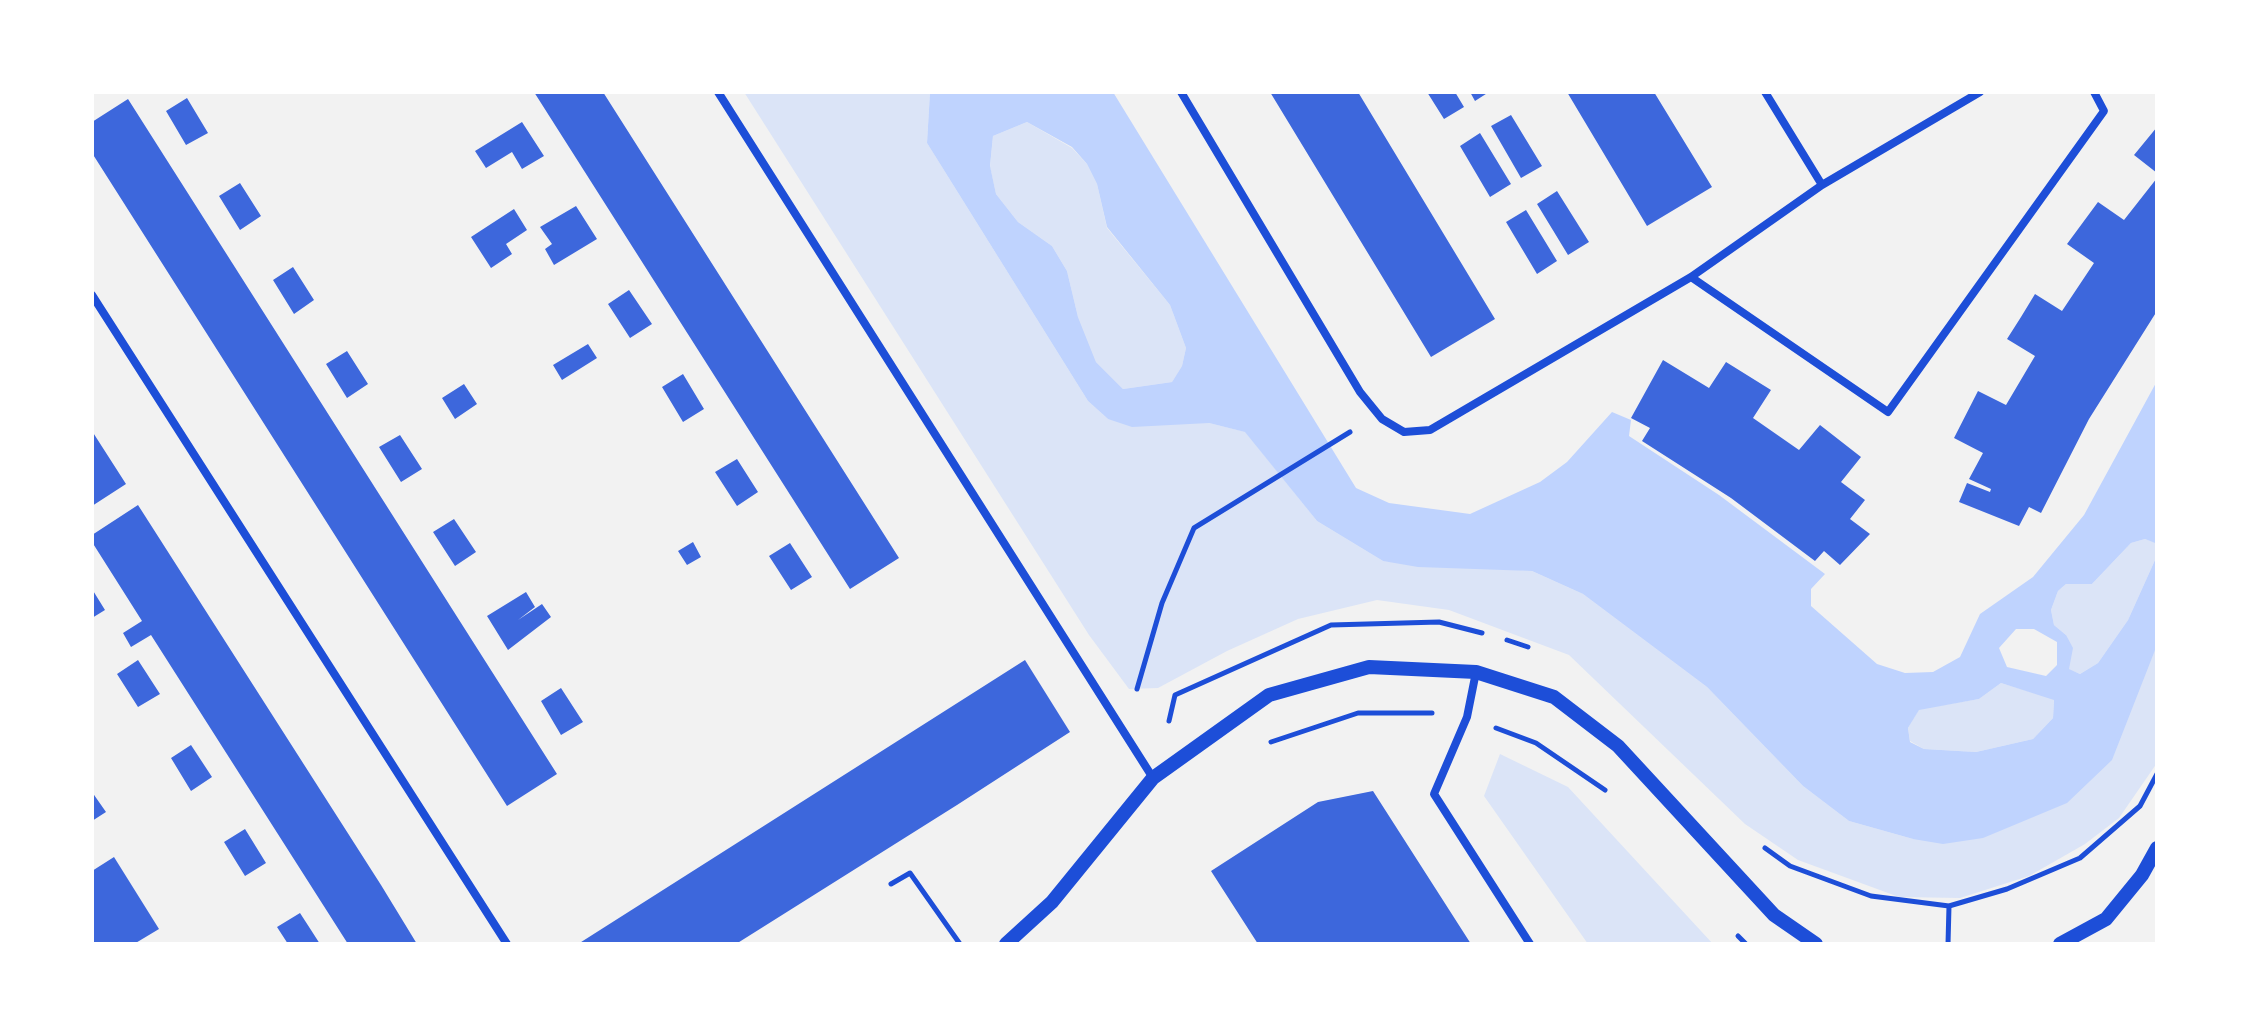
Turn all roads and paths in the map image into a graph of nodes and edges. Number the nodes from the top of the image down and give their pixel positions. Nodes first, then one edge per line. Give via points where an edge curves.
1 (718, 92) edge
2 (1181, 92) edge
3 (1765, 92) edge
4 (1980, 92) edge
5 (2094, 92) edge
6 (1822, 185) junction
7 (1691, 277) junction
8 (92, 295) edge
9 (1352, 430) dead end
10 (1476, 672) junction
11 (1128, 737) junction
12 (1153, 778) junction
13 (2157, 848) edge
14 (891, 884) dead end
15 (1949, 906) dead end
16 (507, 944) edge
17 (960, 944) edge
18 (1006, 944) edge
19 (1530, 944) edge
20 (1816, 944) edge
21 (1948, 944) edge
22 (2060, 944) edge

1 - 11 street
2 - 7 street via 1360,392 1382,419 1404,432 1430,430
3 - 6 street
4 - 6 street
5 - 7 street via 2104,111 1888,412
6 - 7 street
8 - 16 street
9 - 11 path via 1194,528 1162,603
10 - 12 street via 1369,667 1269,695
10 - 19 street via 1467,717 1434,794
10 - 20 street via 1554,697 1618,746 1774,915
11 - 12 street
12 - 18 street via 1052,902
13 - 22 street via 2106,919
14 - 17 path via 910,873
15 - 21 path

